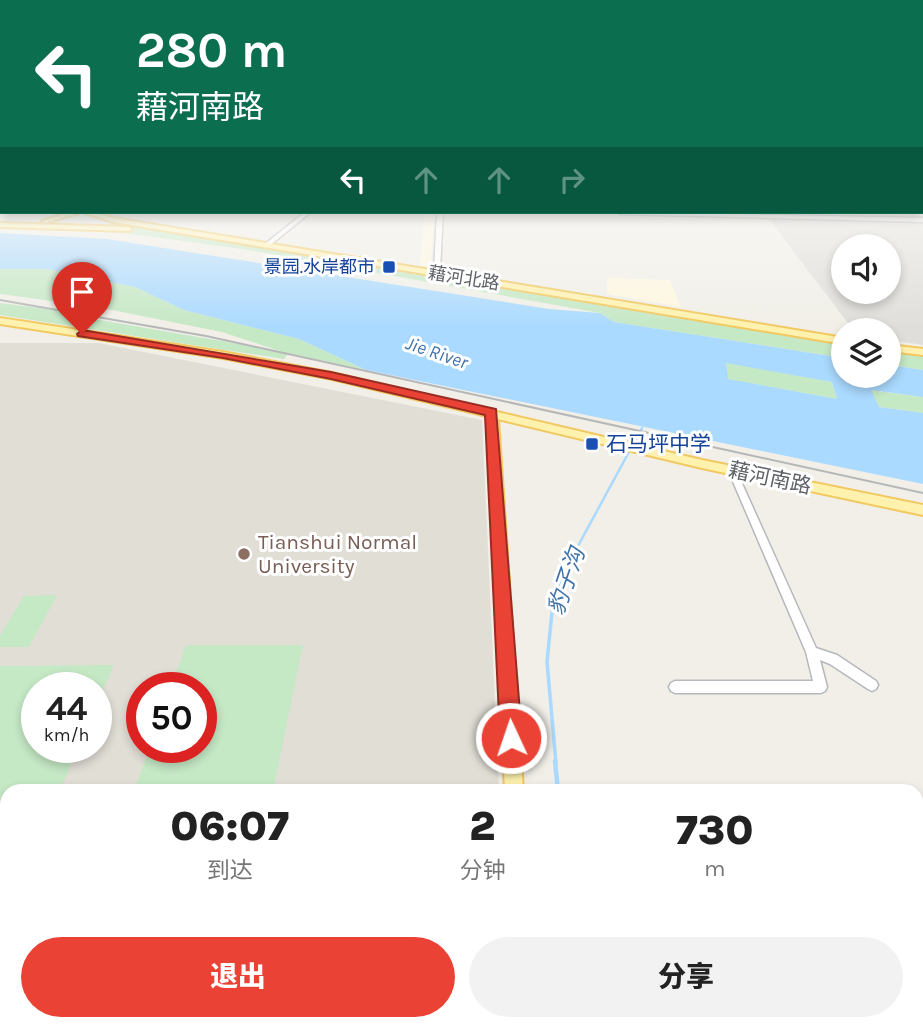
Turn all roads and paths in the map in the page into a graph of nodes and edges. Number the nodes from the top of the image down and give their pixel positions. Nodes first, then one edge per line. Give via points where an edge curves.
1 (145, 231) edge
2 (161, 231) edge
3 (179, 231) edge
4 (192, 231) edge
5 (285, 231) edge
6 (439, 231) edge
7 (184, 232) junction
8 (207, 234) junction
9 (269, 244) junction
10 (438, 270) junction
11 (0, 321) edge
12 (831, 337) edge
13 (831, 337) edge
14 (901, 348) edge
15 (923, 351) edge
16 (492, 412) junction
17 (630, 446) joint
18 (732, 470) junction
19 (923, 510) edge
20 (813, 652) junction
21 (872, 685) dead end
22 (676, 687) dead end
23 (514, 784) edge

1 - 8 main road
2 - 7 main road
3 - 7 main road, 藉河北路
4 - 8 main road, 藉河北路
5 - 9 street
6 - 10 street
7 - 8 main road, 藉河北路
8 - 9 main road, 藉河北路
9 - 10 main road, 藉河北路
9 - 12 main road, 藉河北路
10 - 13 main road, 藉河北路
11 - 16 main road, 藉河南路 via 223,355
14 - 15 main road
16 - 17 main road, 藉河南路
16 - 23 main road
17 - 18 main road, 藉河南路
18 - 19 main road, 藉河南路
18 - 20 street
20 - 21 street via 833,659
20 - 22 street via 821,687

